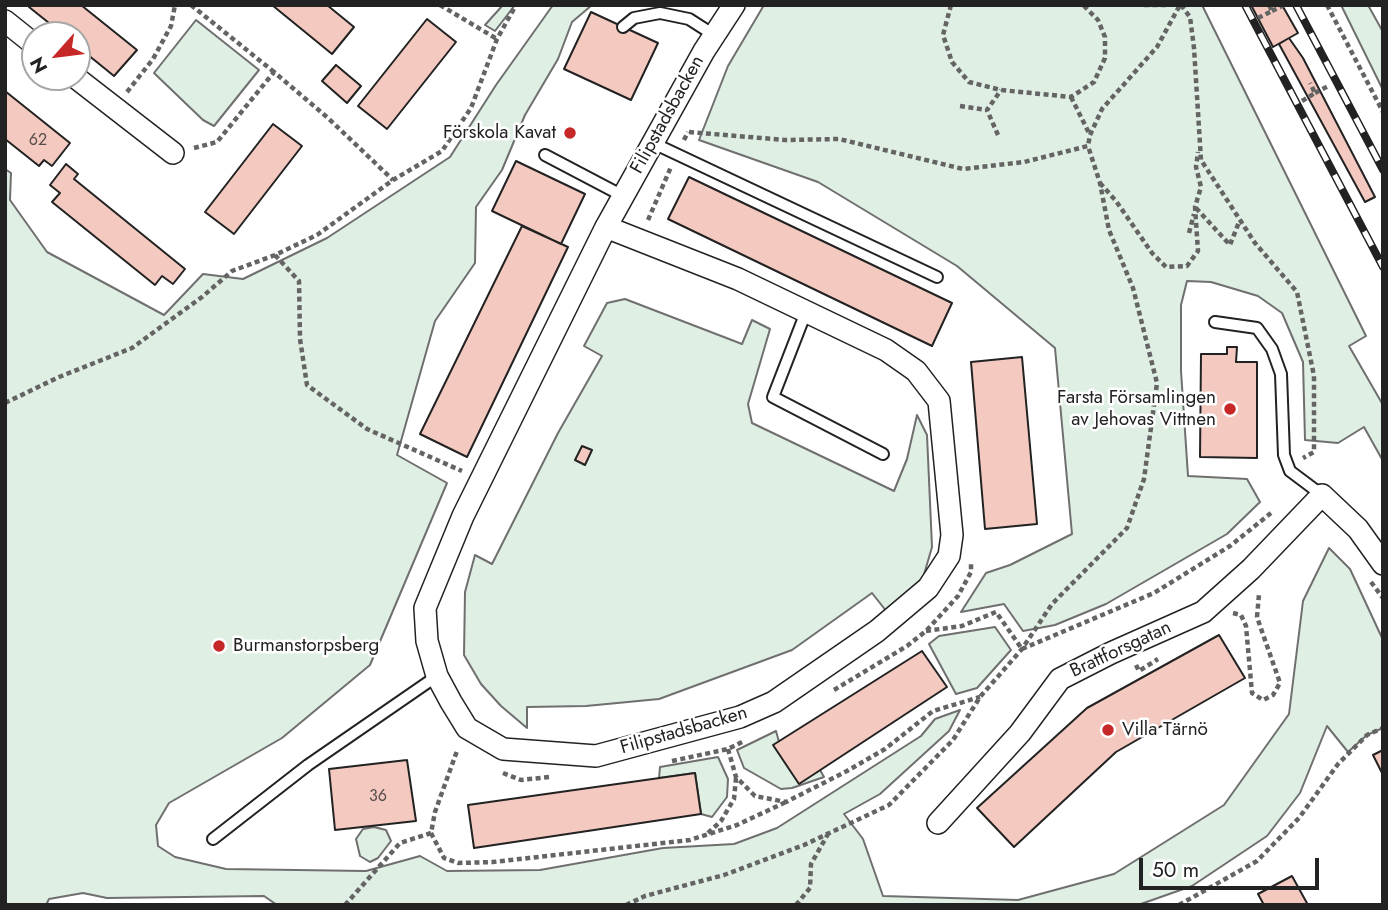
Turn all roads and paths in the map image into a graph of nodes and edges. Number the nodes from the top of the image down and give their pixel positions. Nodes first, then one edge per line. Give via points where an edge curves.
1 (175, 5) edge
2 (191, 5) edge
3 (440, 5) edge
4 (516, 5) edge
5 (734, 5) edge
6 (951, 5) edge
7 (1083, 5) edge
8 (1144, 5) edge
9 (1169, 5) edge
10 (1181, 5) edge
11 (1284, 5) edge
12 (1327, 5) edge
13 (1271, 8) edge
14 (1258, 18) dead end
15 (5, 21) edge
16 (623, 27) dead end
17 (21, 34) edge
18 (714, 35) junction
19 (497, 39) junction
20 (274, 72) junction
21 (1310, 83) dead end
22 (1330, 85) dead end
23 (91, 89) edge
24 (1001, 90) junction
25 (1315, 93) junction
26 (1071, 97) junction
27 (1301, 101) dead end
28 (960, 106) dead end
29 (115, 108) junction
30 (987, 110) junction
31 (1383, 112) edge
32 (667, 118) junction
33 (688, 132) junction
34 (998, 135) dead end
35 (1090, 135) junction
36 (653, 143) junction
37 (1198, 143) junction
38 (1088, 146) junction
39 (173, 153) joint
40 (677, 154) junction
41 (545, 155) dead end
42 (393, 180) junction
43 (1100, 183) junction
44 (623, 195) junction
45 (1195, 206) junction
46 (1240, 221) junction
47 (606, 226) junction
48 (649, 230) dead end
49 (1189, 233) dead end
50 (275, 255) junction
51 (937, 277) dead end
52 (806, 312) junction
53 (1215, 321) dead end
54 (5, 403) edge
55 (883, 454) dead end
56 (1290, 471) junction
57 (469, 474) dead end
58 (1322, 495) junction
59 (1271, 512) dead end
60 (971, 559) dead end
61 (1374, 570) edge
62 (1264, 584) dead end
63 (1383, 598) edge
64 (1222, 615) dead end
65 (926, 631) junction
66 (1021, 649) junction
67 (1160, 657) dead end
68 (1145, 659) dead end
69 (437, 676) junction
70 (829, 694) dead end
71 (980, 697) junction
72 (1383, 728) edge
73 (751, 737) dead end
74 (451, 744) dead end
75 (727, 749) junction
76 (457, 751) junction
77 (469, 758) dead end
78 (664, 762) dead end
79 (501, 772) dead end
80 (556, 776) dead end
81 (736, 777) junction
82 (786, 802) junction
83 (938, 823) dead end
84 (430, 834) junction
85 (706, 834) junction
86 (828, 834) junction
87 (213, 839) dead end
88 (345, 905) edge
89 (626, 905) edge
90 (796, 905) edge
91 (1180, 905) edge

1 - 29 path via 171,26 153,59
2 - 20 path
3 - 19 path
4 - 19 path
5 - 18 street, Filipstadsbacken
6 - 24 path via 943,35 952,62 969,82
7 - 26 path via 1098,20 1105,37 1105,58 1094,82
8 - 9 path
10 - 35 path via 1157,47 1102,109
10 - 37 path via 1190,18 1194,48
11 - 13 path
12 - 31 path
13 - 14 path
15 - 17 street
16 - 18 lane via 634,18 660,13 689,19
18 - 32 street, Filipstadsbacken
19 - 42 path via 471,108 442,151
20 - 39 path via 217,142
20 - 42 path
21 - 25 path
22 - 25 path
23 - 29 street
24 - 26 path
24 - 30 path
25 - 27 path
26 - 35 path
28 - 30 path
29 - 39 street
30 - 34 path
32 - 33 path
32 - 36 street, Filipstadsbacken
33 - 38 path via 839,139 963,169 1024,162
33 - 40 path
35 - 38 path
36 - 40 lane
36 - 44 street, Filipstadsbacken
37 - 45 path via 1196,167 1201,187
37 - 46 path via 1201,160
38 - 43 path
40 - 48 path via 648,217
40 - 51 lane
41 - 44 lane
42 - 50 path via 317,235
43 - 45 path via 1166,267 1187,266 1198,251
43 - 66 path via 1109,230 1133,288 1157,383 1144,479 1127,528 1052,604
44 - 47 street, Filipstadsbacken
45 - 46 path via 1230,245
45 - 49 path
46 - 56 path via 1297,292 1307,334 1314,376 1314,452 1298,460
47 - 52 street, Filipstadsbacken
47 - 69 street, Filipstadsbacken via 463,516 425,608 427,641
50 - 54 path via 232,271 132,348
50 - 57 path via 299,281 306,385 367,429
52 - 55 lane via 773,397
52 - 69 street, Filipstadsbacken via 906,364 939,401 952,534 949,556 928,587 877,631 774,702 719,725 596,756 503,749 467,728
53 - 56 lane via 1257,328 1272,349 1281,374 1284,455
56 - 58 lane
58 - 61 street via 1359,528
58 - 83 street, Brattforsgatan via 1203,612 1060,679 1020,733
59 - 66 path via 1230,546 1154,593
60 - 65 path via 971,572 958,596
61 - 63 path
62 - 64 path via 1258,595 1257,617 1280,683 1273,695 1263,700 1252,693 1246,626 1241,615
65 - 66 path via 962,626 996,612
65 - 70 path
66 - 71 path
67 - 68 path via 1139,671 1135,664
69 - 87 lane via 308,765
71 - 82 path via 933,711 885,749
71 - 86 path via 953,740 889,805
72 - 91 path via 1367,735 1338,764 1299,818 1257,861
73 - 75 path
74 - 76 path
75 - 78 path
75 - 81 path
76 - 77 path
76 - 84 path
79 - 80 path via 521,780
81 - 82 path via 755,796
81 - 85 path via 734,799 721,821
82 - 85 path
84 - 85 path via 444,858 458,863 677,841
84 - 88 path via 400,843
86 - 89 path via 724,875 645,895
86 - 90 path via 811,864 810,888

